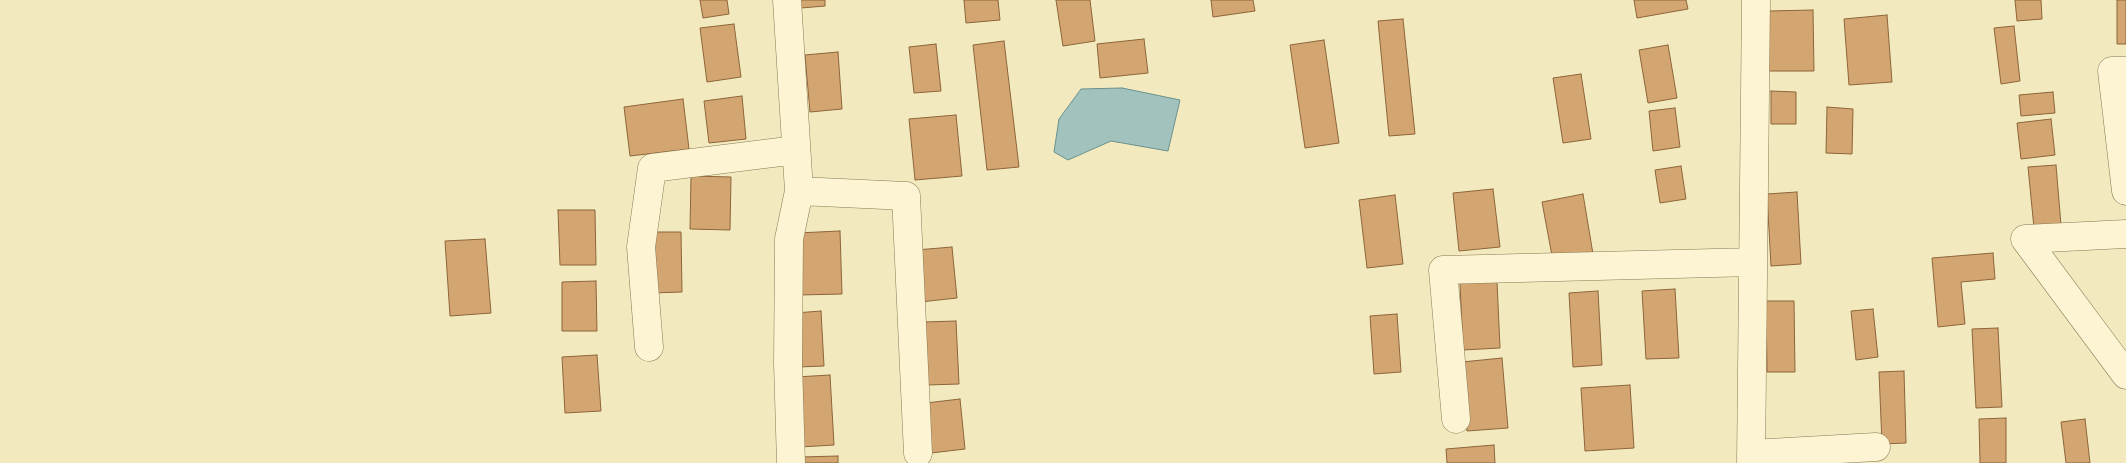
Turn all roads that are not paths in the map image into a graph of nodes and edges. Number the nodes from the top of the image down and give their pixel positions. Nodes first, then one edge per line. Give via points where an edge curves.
1 (787, 0) edge
2 (1756, 0) edge
3 (2126, 71) edge
4 (796, 150) junction
5 (2126, 190) edge
6 (799, 191) junction
7 (2126, 234) edge
8 (1753, 262) junction
9 (650, 347) dead end
10 (2126, 375) edge
11 (1456, 419) dead end
12 (1876, 447) dead end
13 (918, 453) dead end
14 (1751, 459) edge
15 (791, 463) edge

1 - 4 street
2 - 8 street
3 - 5 street via 2112,71
4 - 6 street
4 - 9 street via 652,168 641,247
6 - 13 street via 906,196
6 - 15 street via 789,239
7 - 10 street via 2025,239
8 - 11 street via 1443,270
8 - 14 street
12 - 14 street

